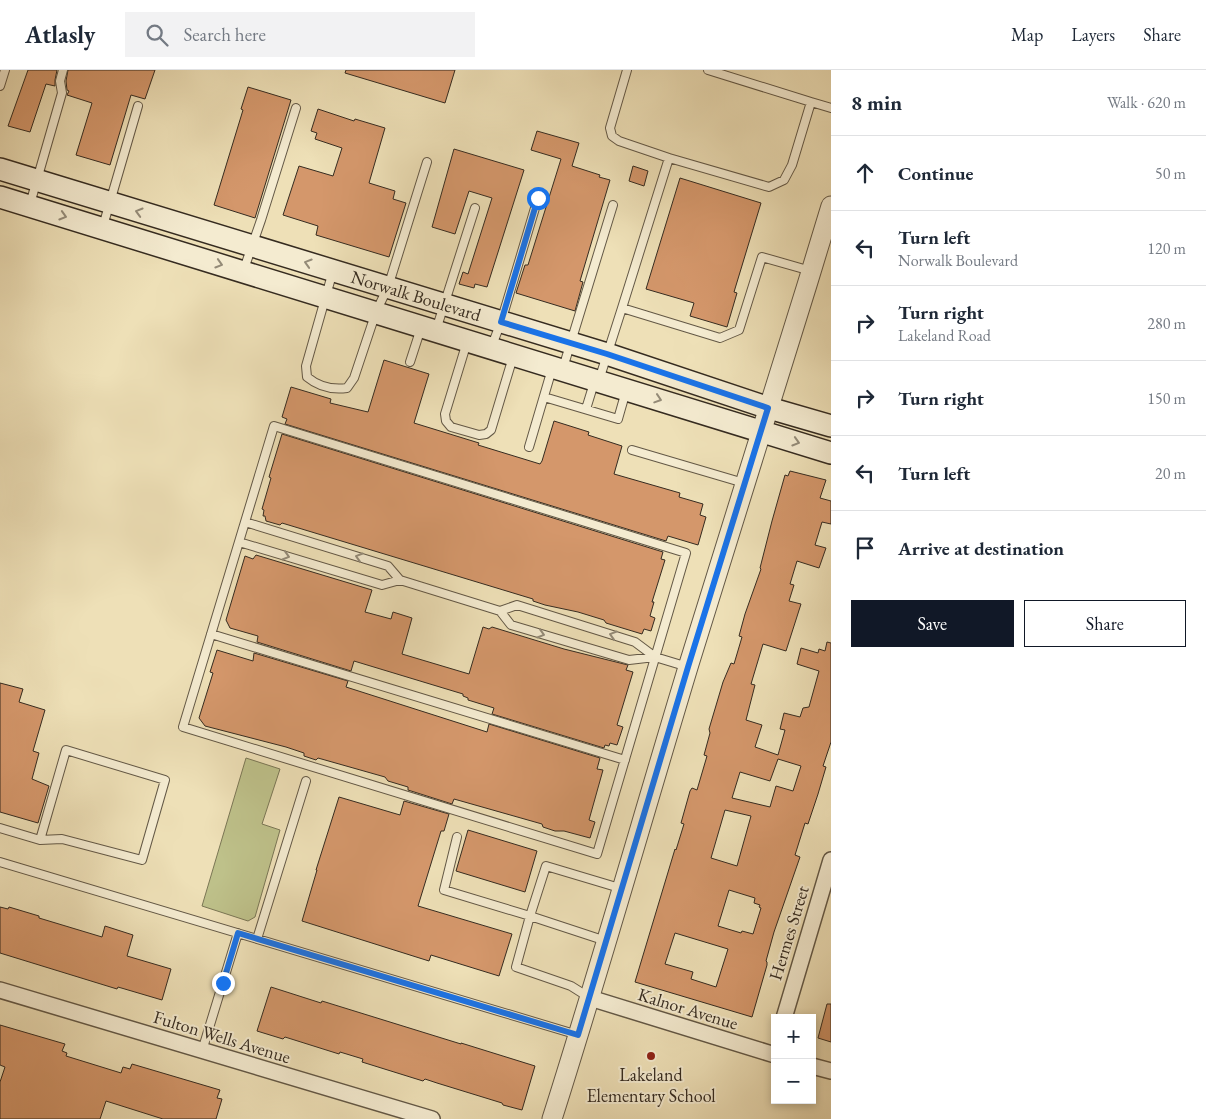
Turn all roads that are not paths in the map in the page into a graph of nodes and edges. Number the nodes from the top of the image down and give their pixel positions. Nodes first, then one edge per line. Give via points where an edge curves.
1 (5, 70) edge
2 (63, 70) edge
3 (627, 70) edge
4 (708, 70) edge
5 (0, 86) edge
6 (811, 102) junction
7 (138, 106) dead end
8 (296, 108) dead end
9 (831, 108) edge
10 (669, 158) junction
11 (427, 162) dead end
12 (0, 169) edge
13 (37, 181) junction
14 (0, 197) edge
15 (538, 198) dead end
16 (110, 203) junction
17 (613, 205) dead end
18 (30, 206) junction
19 (831, 206) edge
20 (475, 208) dead end
21 (102, 228) junction
22 (252, 246) junction
23 (243, 271) junction
24 (334, 271) junction
25 (812, 271) junction
26 (388, 288) junction
27 (326, 297) junction
28 (445, 305) junction
29 (622, 308) junction
30 (376, 312) junction
31 (501, 322) junction
32 (428, 328) junction
33 (467, 340) junction
34 (570, 343) junction
35 (491, 348) junction
36 (514, 354) junction
37 (607, 354) junction
38 (410, 362) dead end
39 (558, 368) junction
40 (597, 380) junction
41 (627, 389) junction
42 (544, 397) junction
43 (768, 408) junction
44 (586, 409) junction
45 (831, 426) edge
46 (760, 432) junction
47 (528, 447) dead end
48 (632, 450) dead end
49 (831, 453) edge
50 (744, 483) junction
51 (245, 522) junction
52 (239, 542) junction
53 (400, 580) junction
54 (500, 611) junction
55 (211, 634) junction
56 (655, 657) junction
57 (688, 667) junction
58 (625, 760) junction
59 (306, 781) dead end
60 (0, 828) edge
61 (457, 838) dead end
62 (40, 840) junction
63 (831, 860) edge
64 (0, 862) edge
65 (623, 889) junction
66 (530, 916) junction
67 (238, 933) junction
68 (257, 939) junction
69 (607, 941) junction
70 (0, 990) edge
71 (590, 998) junction
72 (785, 1014) edge
73 (578, 1035) junction
74 (202, 1050) junction
75 (771, 1051) edge
76 (816, 1067) edge
77 (831, 1071) edge
78 (432, 1119) edge
79 (552, 1119) edge

1 - 5 lane
2 - 13 lane via 60,81 62,93
3 - 10 lane via 610,128 612,136
4 - 6 lane
6 - 9 lane
6 - 10 lane via 792,165 784,180 769,187
7 - 16 lane
8 - 22 lane
10 - 29 lane
11 - 26 lane
12 - 13 main road, Norwalk Boulevard
13 - 16 main road, Norwalk Boulevard
13 - 18 lane
14 - 18 main road, Norwalk Boulevard
15 - 31 lane
16 - 21 lane
22 -> 16 main road, Norwalk Boulevard
17 - 34 lane
18 -> 21 main road, Norwalk Boulevard
19 - 25 street
20 - 28 lane
21 -> 23 main road, Norwalk Boulevard
22 - 23 lane
24 -> 22 main road, Norwalk Boulevard
23 - 27 main road, Norwalk Boulevard
24 - 26 main road, Norwalk Boulevard
24 - 27 lane
25 - 29 lane via 762,256 739,330 720,338
25 - 43 street
26 - 28 main road, Norwalk Boulevard
26 - 30 lane
27 - 30 main road, Norwalk Boulevard
27 - 30 lane via 306,366 307,377 316,384 346,388 354,378
28 - 31 main road, Norwalk Boulevard
28 - 32 lane
29 - 37 lane
30 - 32 main road, Norwalk Boulevard
31 - 34 main road, Norwalk Boulevard
31 - 35 lane
32 - 33 main road, Norwalk Boulevard
32 - 38 lane
33 - 35 main road, Norwalk Boulevard
33 - 36 lane via 445,414 451,427 479,435 491,430
34 - 37 main road, Norwalk Boulevard
34 - 39 lane
35 - 36 main road, Norwalk Boulevard
36 - 39 main road, Norwalk Boulevard
37 - 40 lane
37 - 43 main road, Norwalk Boulevard
39 - 40 main road, Norwalk Boulevard
39 - 42 lane
40 - 41 main road, Norwalk Boulevard
40 - 44 lane
41 - 44 lane via 618,419
41 -> 46 main road, Norwalk Boulevard
42 - 44 lane
42 - 47 lane
43 - 45 main road, Norwalk Boulevard
43 - 46 street
46 -> 49 main road, Norwalk Boulevard
46 - 50 street
48 - 50 lane
50 - 57 street
51 - 52 lane
53 -> 51 lane via 388,566
51 - 56 lane via 274,426 686,552
52 -> 53 lane via 382,586
52 - 55 lane
53 - 54 lane
56 -> 54 lane via 636,642 517,605
54 -> 56 lane via 511,625 629,660
55 - 58 lane
55 - 58 lane via 182,727 597,854
56 - 57 lane
56 - 58 lane
57 - 65 street
59 - 68 lane
60 - 62 lane
61 - 66 lane via 444,890
62 - 62 lane via 62,839 142,860 165,780 66,750
63 - 72 street, Hermes Street
64 - 67 lane
65 - 66 lane via 546,866
65 - 69 street
66 - 69 lane
66 - 71 lane via 516,967 571,986
67 - 68 lane
67 - 74 lane
68 - 73 lane
69 - 71 street
70 - 74 street, Fulton Wells Avenue
71 - 73 street
71 - 75 street, Kalnor Avenue
73 - 79 street
74 - 78 street, Fulton Wells Avenue
76 - 77 street

